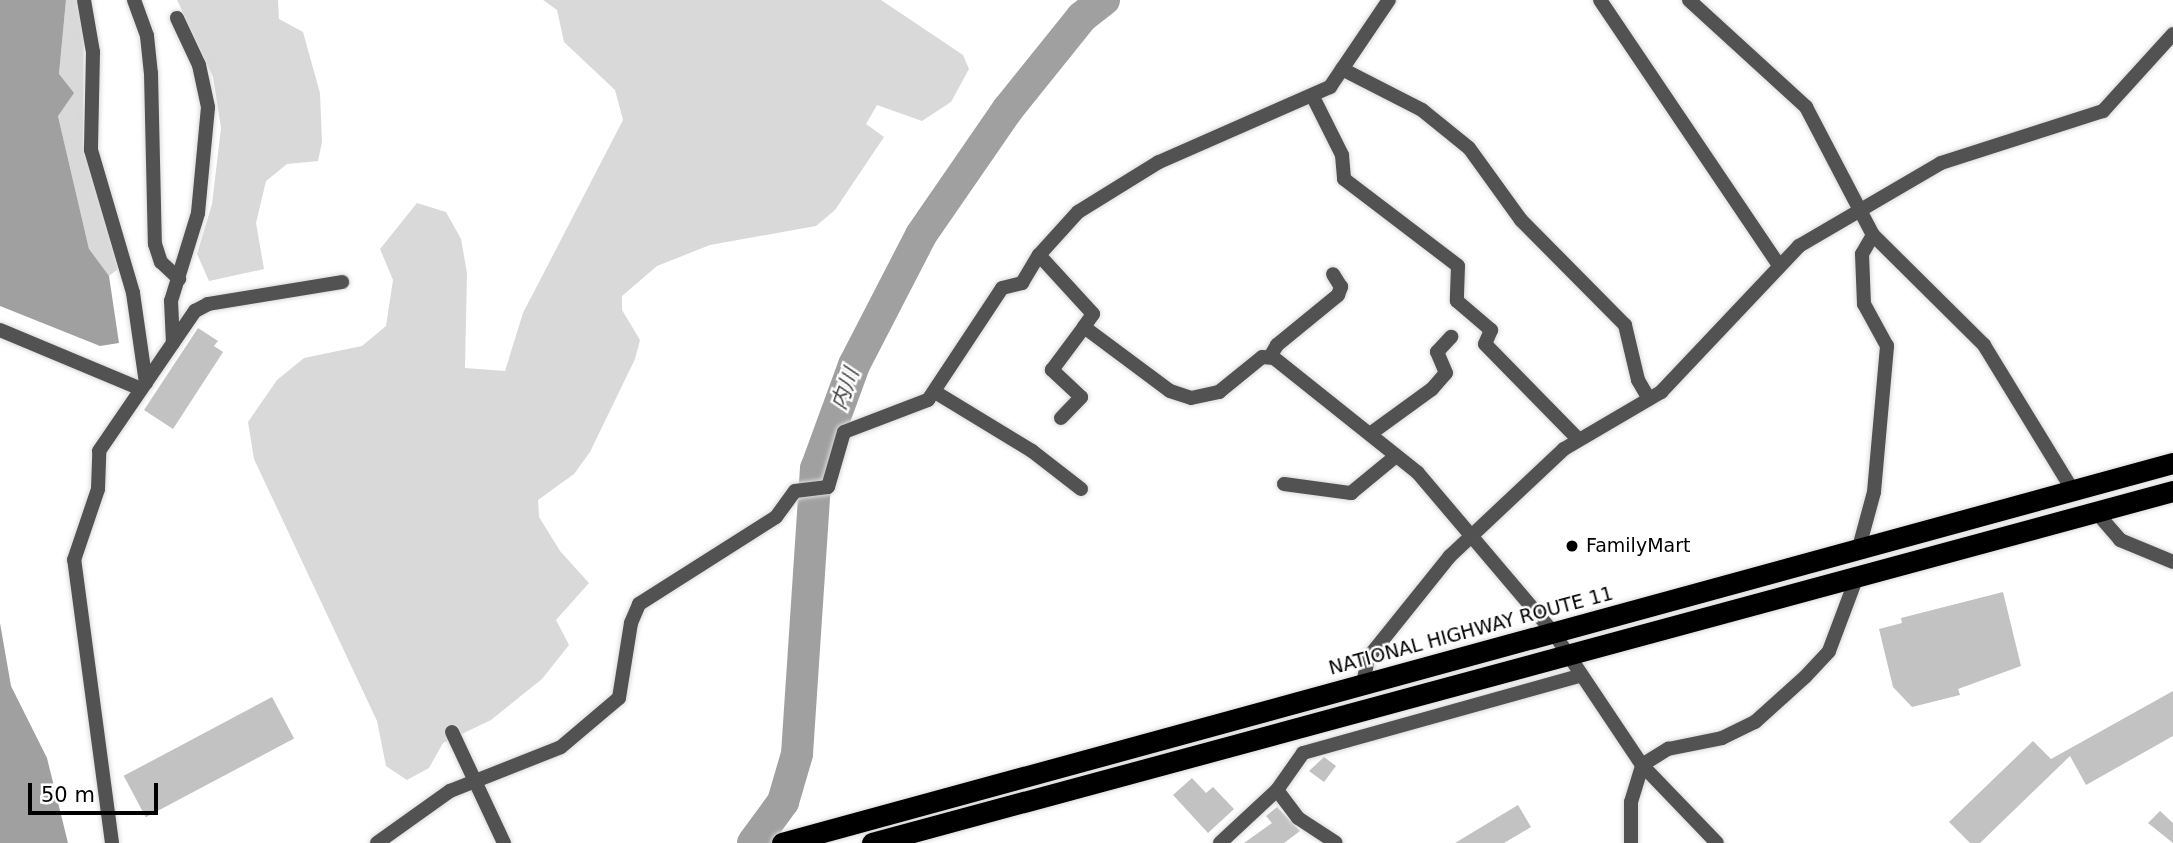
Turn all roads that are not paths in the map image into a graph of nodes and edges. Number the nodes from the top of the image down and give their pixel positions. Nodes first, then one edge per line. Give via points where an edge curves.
1 (84, 0) edge
2 (134, 0) edge
3 (1389, 0) edge
4 (1600, 0) edge
5 (1689, 0) edge
6 (1708, 7) edge
7 (177, 18) dead end
8 (2173, 34) edge
9 (1342, 69) junction
10 (1313, 97) junction
11 (1861, 208) junction
12 (1873, 235) junction
13 (1039, 255) junction
14 (1778, 264) junction
15 (1333, 274) dead end
16 (179, 279) junction
17 (342, 282) dead end
18 (1084, 327) junction
19 (0, 330) edge
20 (1451, 337) dead end
21 (173, 344) junction
22 (1270, 357) junction
23 (143, 386) junction
24 (935, 392) junction
25 (1649, 399) junction
26 (1061, 418) dead end
27 (1370, 434) junction
28 (1579, 440) junction
29 (1396, 456) junction
30 (2173, 463) edge
31 (1284, 484) dead end
32 (1082, 489) dead end
33 (2072, 489) junction
34 (2173, 491) edge
35 (2096, 512) junction
36 (1472, 535) junction
37 (1858, 551) junction
38 (2173, 562) edge
39 (1858, 574) junction
40 (1553, 632) junction
41 (1567, 655) junction
42 (1579, 676) junction
43 (1363, 684) junction
44 (452, 732) dead end
45 (1642, 765) junction
46 (472, 779) junction
47 (1277, 790) junction
48 (113, 843) edge
49 (377, 843) edge
50 (504, 843) edge
51 (782, 843) edge
52 (872, 843) edge
53 (1220, 843) edge
54 (1336, 843) edge
55 (1631, 843) edge
56 (1717, 843) edge

1 - 23 street via 93,52 91,150 133,293
2 - 16 street via 147,36 151,74 155,244 161,262
3 - 9 street
4 - 14 street
5 - 6 street
6 - 11 street via 1807,107
7 - 16 street via 199,65 208,107 198,213
8 - 11 street via 2103,111 1941,163
9 - 10 street via 1330,86
9 - 25 street via 1422,110 1469,149 1521,220 1625,325 1638,380
10 - 13 street via 1159,162 1078,212
10 - 28 street via 1342,155 1344,179 1458,266 1457,301 1491,330 1485,344
11 - 12 street
11 - 14 street
12 - 33 street via 1984,345
12 - 37 street via 1862,254 1863,293 1887,346 1874,492
13 - 18 street via 1093,314
13 - 24 street via 1022,283 1002,288
14 - 25 street
15 - 22 street via 1340,287 1338,295 1277,345
16 - 21 street via 171,301
17 - 21 street via 208,304 195,311
18 - 22 street via 1170,391 1191,398 1219,392 1239,372
18 - 26 street via 1052,370 1081,397
19 - 23 street
20 - 27 street via 1437,352 1446,373 1432,389
21 - 23 street
22 - 27 street
23 - 48 street via 99,451 98,489 74,560
24 - 32 street via 1032,451
24 - 46 street via 928,400 844,432 828,487 795,491 776,517 639,604 631,623 629,660 619,698 561,747
25 - 28 street
27 - 29 street
28 - 36 street
29 - 31 street via 1351,493
29 - 36 street
30 - 33 highway, NATIONAL HIGHWAY ROUTE 11
33 - 37 highway, NATIONAL HIGHWAY ROUTE 11
34 - 35 highway
35 - 38 street via 2120,540
35 - 39 highway
36 - 40 street
36 - 43 street via 1368,658
37 - 40 highway, NATIONAL HIGHWAY ROUTE 11
39 - 41 highway
39 - 45 street via 1829,651 1755,722 1722,738 1668,748
40 - 41 street
40 - 43 highway, NATIONAL HIGHWAY ROUTE 11
41 - 42 street
41 - 52 highway
42 - 45 street
42 - 47 street via 1303,753
43 - 51 highway, NATIONAL HIGHWAY ROUTE 11
44 - 46 street
45 - 55 street via 1631,802
45 - 56 street
46 - 49 street
46 - 50 street
47 - 53 street
47 - 54 street via 1298,818

